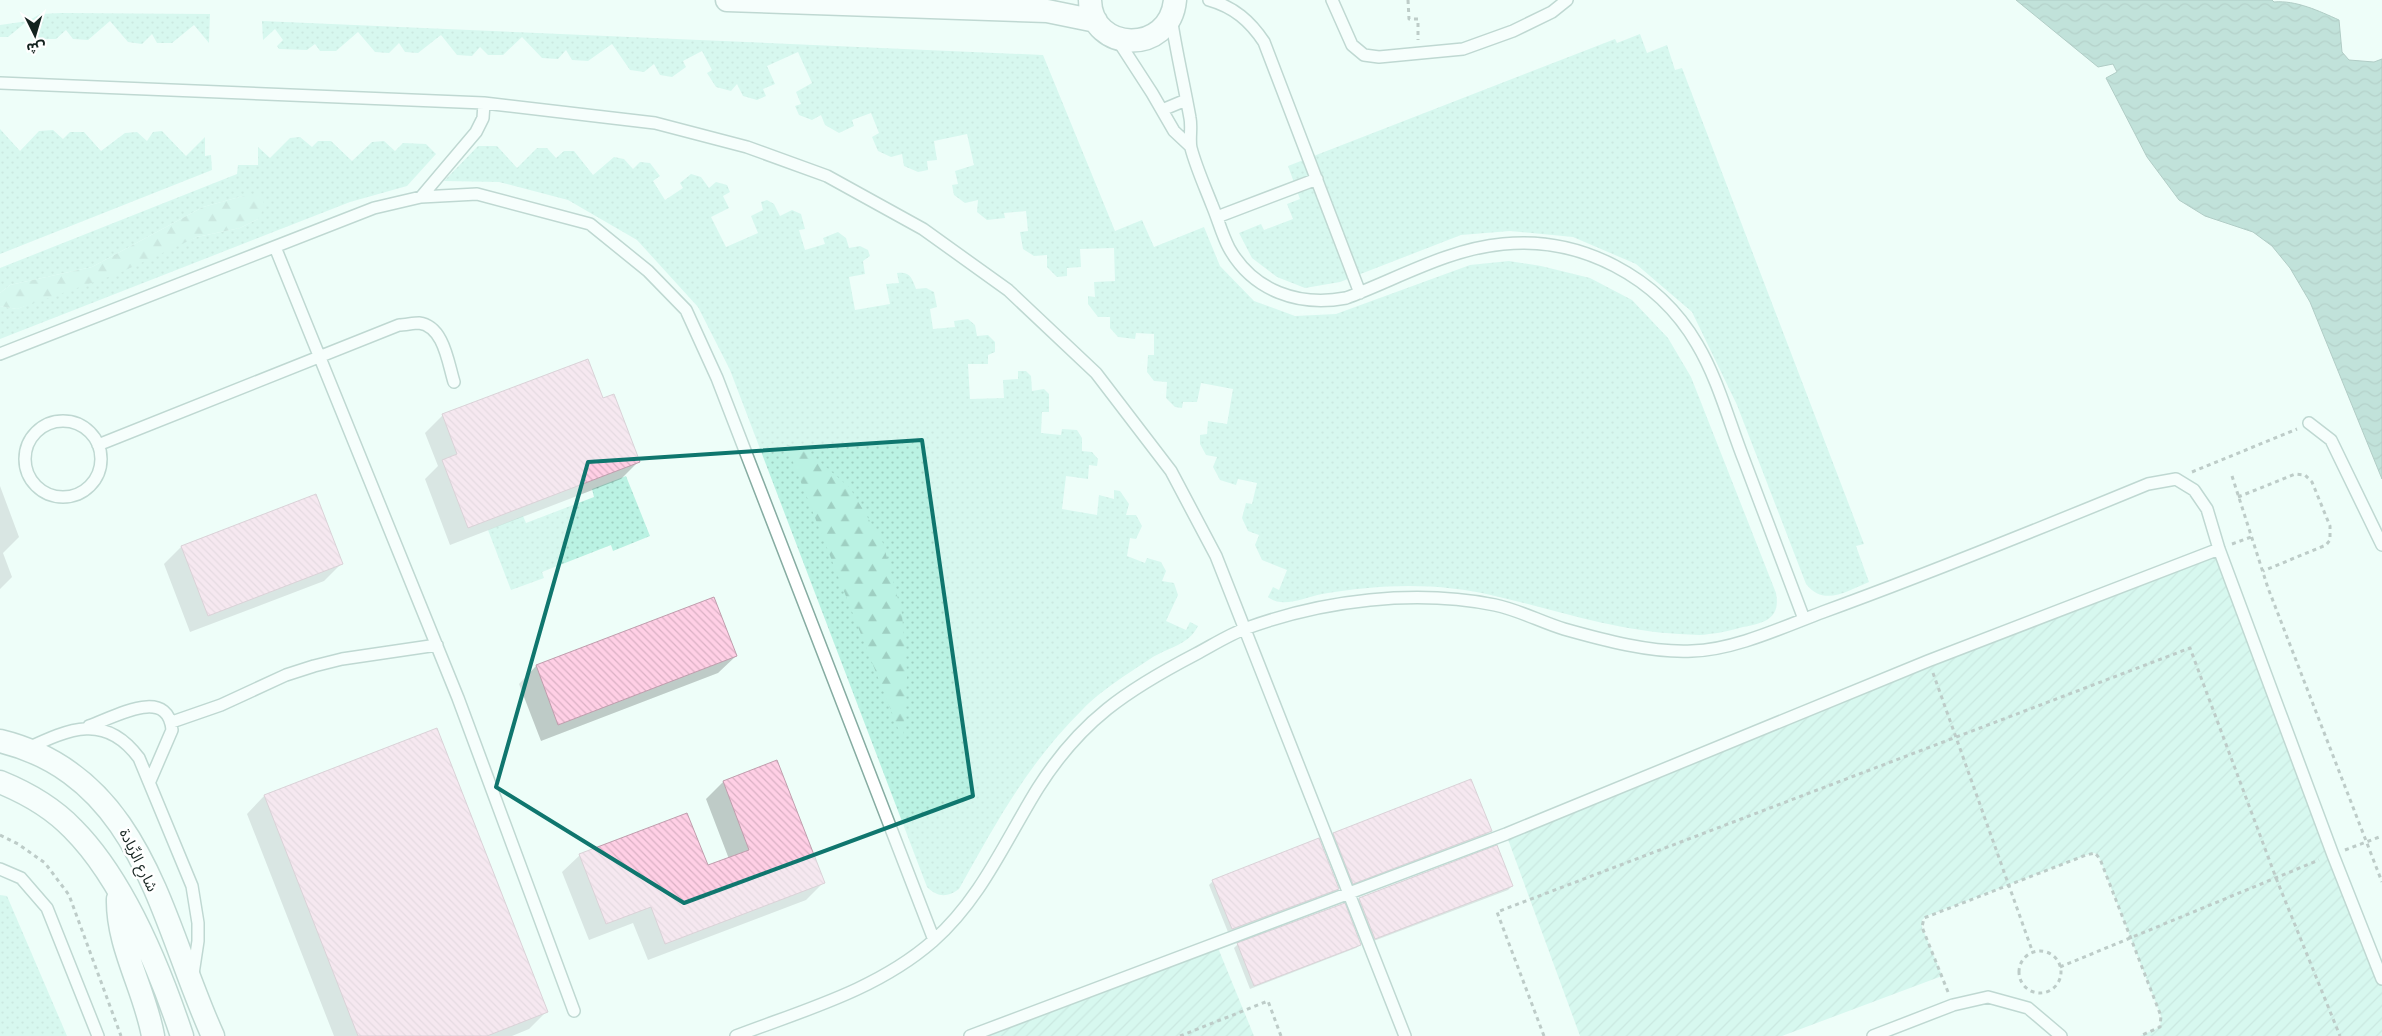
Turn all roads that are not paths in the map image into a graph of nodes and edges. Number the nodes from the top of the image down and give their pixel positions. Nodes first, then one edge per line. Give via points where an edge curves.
1 (727, 0) edge
2 (1210, 0) edge
3 (1332, 0) edge
4 (1567, 0) edge
5 (1173, 8) edge
6 (1093, 10) edge
7 (1116, 38) junction
8 (0, 83) edge
9 (1186, 100) junction
10 (484, 103) junction
11 (1162, 110) junction
12 (1190, 146) junction
13 (1317, 179) junction
14 (421, 197) junction
15 (1217, 217) junction
16 (275, 247) junction
17 (1360, 292) junction
18 (0, 354) edge
19 (320, 356) junction
20 (454, 382) dead end
21 (2309, 424) road end
22 (98, 444) junction
23 (2382, 545) edge
24 (2219, 549) junction
25 (1804, 619) junction
26 (1244, 629) junction
27 (437, 646) junction
28 (172, 722) junction
29 (86, 728) junction
30 (0, 741) edge
31 (26, 749) junction
32 (150, 781) junction
33 (0, 782) edge
34 (0, 869) edge
35 (118, 890) junction
36 (1348, 894) junction
37 (934, 940) junction
38 (2382, 979) edge
39 (191, 983) junction
40 (574, 1012) dead end
41 (98, 1036) edge
42 (153, 1036) edge
43 (182, 1036) edge
44 (212, 1036) edge
45 (736, 1036) edge
46 (970, 1036) edge
47 (1405, 1036) edge
48 (1873, 1036) edge
49 (2061, 1036) edge

1 - 6 street via 1064,13
2 - 13 lane via 1245,19 1264,42
3 - 4 lane via 1352,46 1364,55 1379,57 1463,49 1513,31 1552,12
5 - 7 street via 1160,31 1143,40
5 - 9 lane
6 - 7 street via 1108,34
7 - 11 lane
8 - 10 lane
9 - 11 lane
9 - 12 lane via 1192,128
10 - 14 lane via 483,118 476,132
10 - 26 lane via 655,123 747,147 827,176 923,229 1008,290 1096,373 1171,471 1216,556
11 - 12 lane via 1174,131
12 - 15 lane
13 - 15 lane
13 - 17 lane
14 - 16 lane via 374,208
14 - 37 lane via 477,194 590,224 648,271 686,310 717,378
15 - 17 lane via 1236,259 1257,281 1270,289 1292,298 1315,301 1346,298
16 - 18 lane
16 - 19 lane
17 - 25 lane via 1458,253 1503,244 1542,244 1572,249 1616,265 1636,277 1670,307 1698,345
19 - 20 lane via 399,325 418,323 434,330 440,339
19 - 22 lane
19 - 27 lane
21 - 23 lane via 2331,440
22 - 22 lane via 85,428 75,422 54,422 43,426 28,441 24,462 27,473 32,483 50,495 72,496 82,492 97,476 101,455
24 - 25 lane via 2207,510 2194,490 2176,479 2148,484 1907,582
24 - 36 lane via 1928,661 1506,834
24 - 38 lane via 2332,855
25 - 26 lane via 1726,646 1695,652 1659,650 1563,628 1498,606 1425,596 1358,602 1296,614
26 - 36 lane
26 - 37 lane via 1144,682 1091,723 1071,743 1043,781 980,888
27 - 28 lane via 314,666
27 - 40 lane
28 - 29 lane via 164,710 151,705
28 - 32 lane via 171,736
29 - 31 lane via 61,733
29 - 32 lane via 111,733 122,739 139,758
30 - 31 street, شارع الرِّيادة
31 - 39 street, شارع الرِّيادة via 83,783 100,798 128,833 148,873
32 - 39 lane via 187,870 196,904 198,941
33 - 35 street, شارع الرِّيادة via 37,800 73,829
34 - 41 lane via 21,878 47,908
35 - 42 street, شارع الرِّيادة via 122,933
35 - 43 street, شارع الرِّيادة via 144,941
36 - 46 lane
36 - 47 lane
37 - 45 lane via 900,966 862,988
39 - 44 street, شارع الرِّيادة
48 - 49 lane via 1953,1005 1988,997 2028,1008

